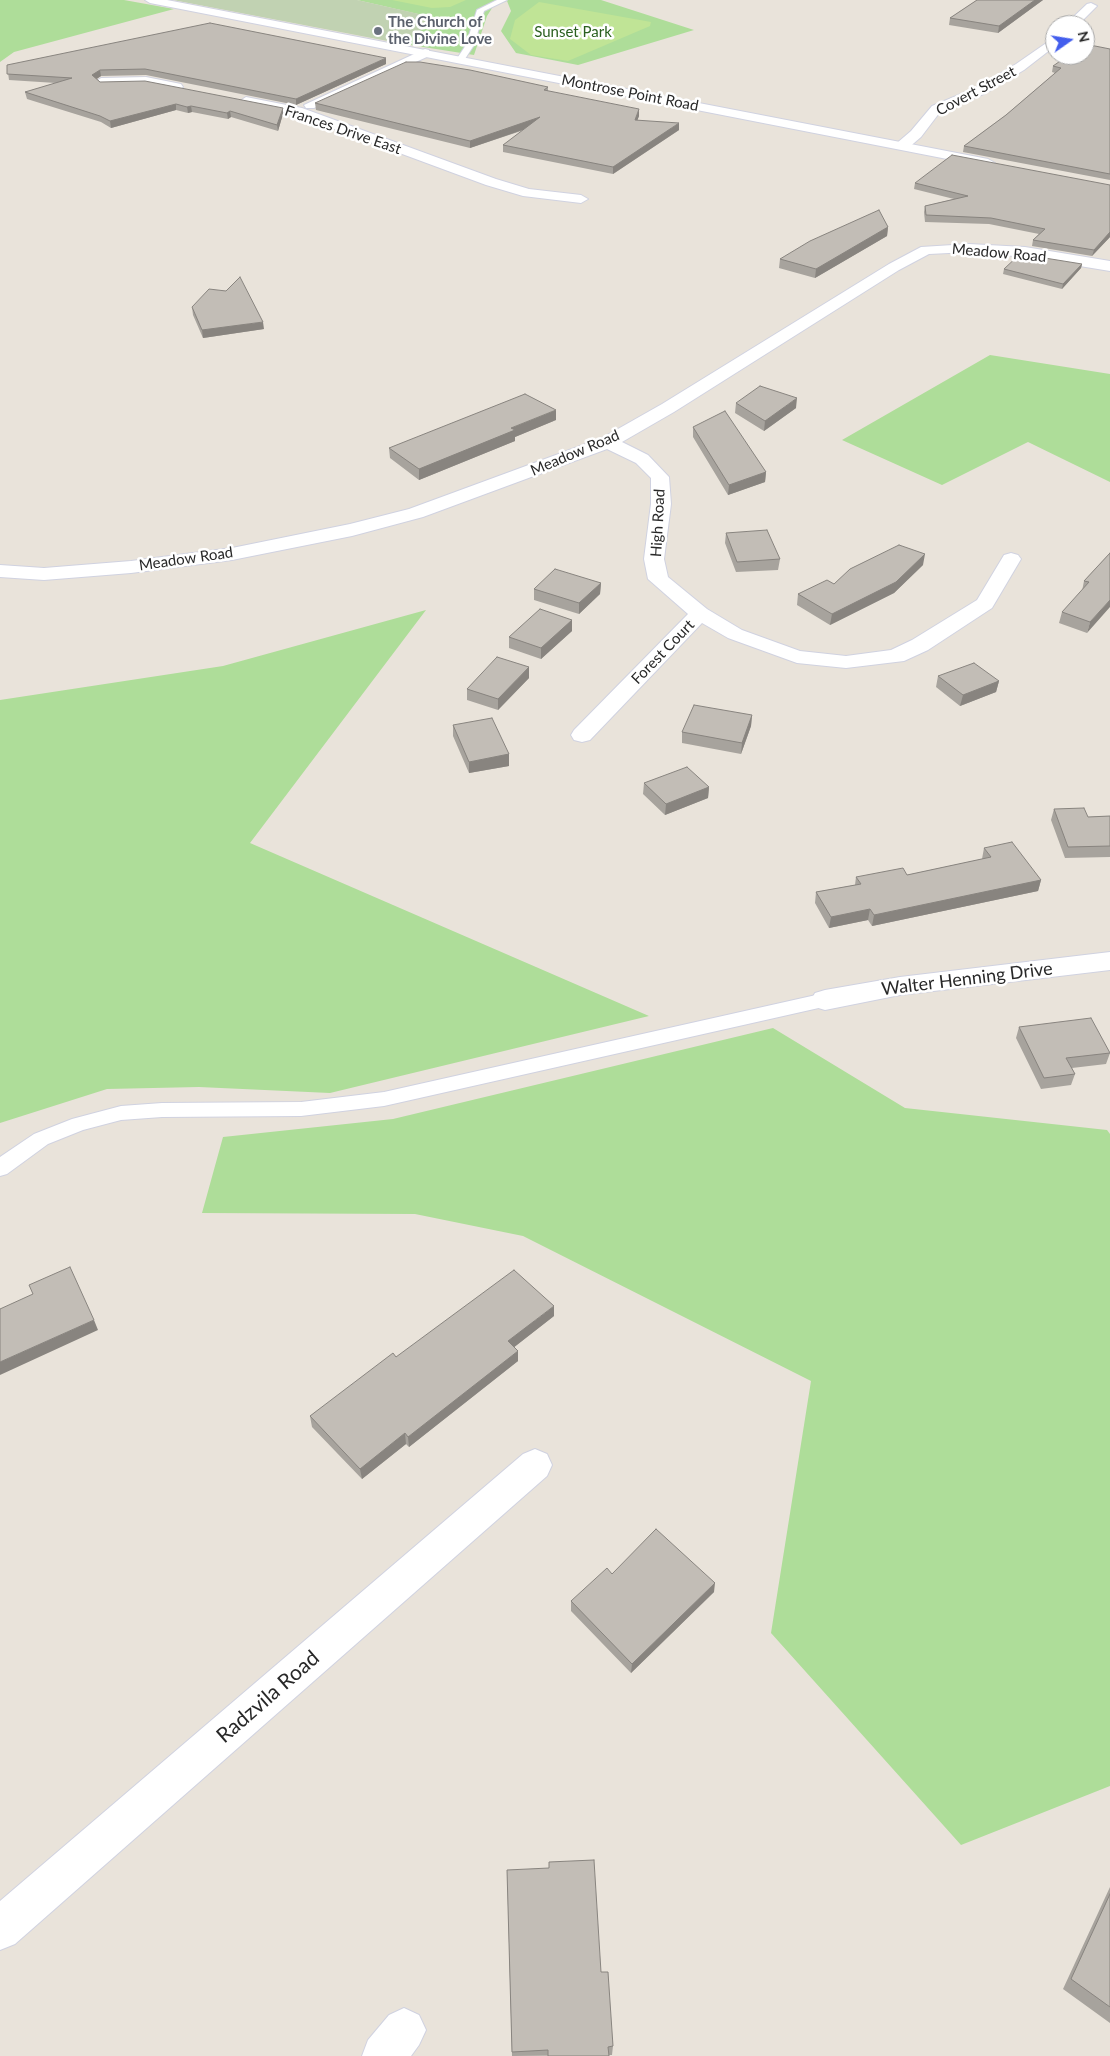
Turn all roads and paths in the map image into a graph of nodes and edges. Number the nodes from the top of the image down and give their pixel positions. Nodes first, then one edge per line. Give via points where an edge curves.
1 (150, 0) edge
2 (503, 0) edge
3 (1091, 6) dead end
4 (1082, 15) edge
5 (1045, 48) edge
6 (425, 53) junction
7 (460, 60) junction
8 (101, 82) edge
9 (193, 91) edge
10 (231, 98) edge
11 (297, 111) junction
12 (902, 146) junction
13 (997, 164) edge
14 (581, 199) dead end
15 (1110, 266) edge
16 (608, 442) junction
17 (1011, 559) dead end
18 (0, 570) edge
19 (700, 613) junction
20 (582, 735) dead end
21 (1110, 961) edge
22 (825, 1000) joint
23 (0, 1168) edge
24 (535, 1465) dead end
25 (0, 1929) edge

1 - 6 street, Montrose Point Road
2 - 7 lane via 481,10 470,45
3 - 4 street
5 - 12 street, Covert Street via 982,90 936,110
6 - 7 street, Montrose Point Road
6 - 11 street
7 - 12 street, Montrose Point Road
8 - 9 street via 146,81
10 - 11 street, Frances Drive East
11 - 14 street, Frances Drive East via 491,182 528,193
12 - 13 street, Montrose Point Road
15 - 16 street, Meadow Road via 1025,252 969,248 926,250
16 - 18 street, Meadow Road via 416,513 352,530 232,554 131,567 44,574
16 - 19 street, High Road via 642,458 660,476 662,504 654,559 658,579
17 - 19 street, Forest Court via 985,604 920,645 896,656 874,660 846,662 797,657 734,634
19 - 20 street, Forest Court
21 - 22 street, Walter Henning Drive via 900,986
22 - 23 lane via 384,1099 300,1109 121,1113 79,1124 41,1140
24 - 25 street, Radzvila Road

